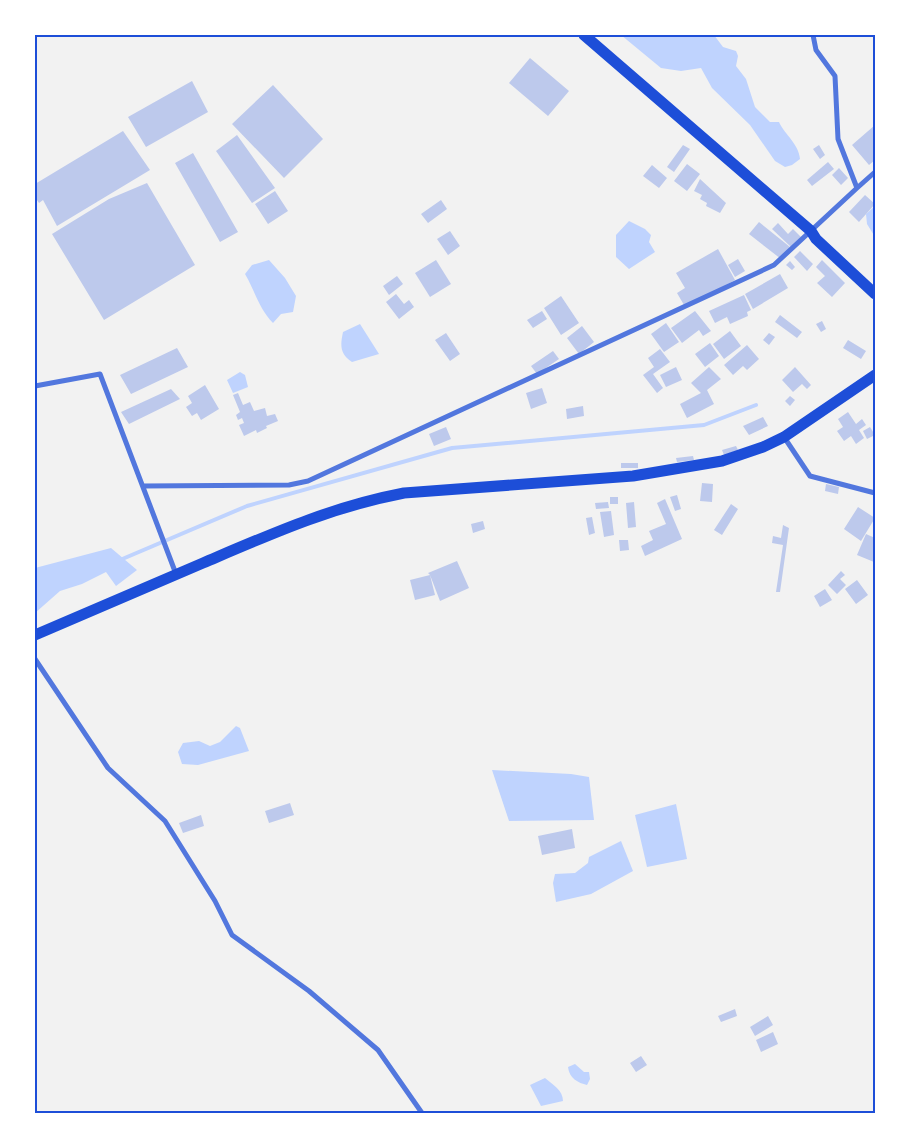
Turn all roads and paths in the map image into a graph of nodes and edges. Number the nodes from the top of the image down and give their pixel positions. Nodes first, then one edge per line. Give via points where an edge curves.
1 (584, 35) edge
2 (813, 35) edge
3 (875, 172) edge
4 (858, 188) junction
5 (811, 231) junction
6 (875, 284) edge
7 (875, 294) edge
8 (875, 375) edge
9 (35, 386) edge
10 (784, 437) junction
11 (143, 486) junction
12 (875, 493) edge
13 (176, 575) junction
14 (35, 635) edge
15 (35, 659) edge
16 (422, 1113) edge

1 - 5 highway
2 - 4 street via 816,50 835,76 838,140
3 - 4 street
4 - 5 street
5 - 6 highway via 821,234
5 - 7 highway
5 - 11 street via 774,265 308,481 289,485
8 - 10 highway
9 - 11 street via 100,374
10 - 12 street via 810,476
10 - 13 highway via 763,448 722,461 633,476 404,493 370,499 332,510
11 - 13 street
13 - 14 highway
15 - 16 street via 108,768 166,822 232,935 309,991 378,1050

